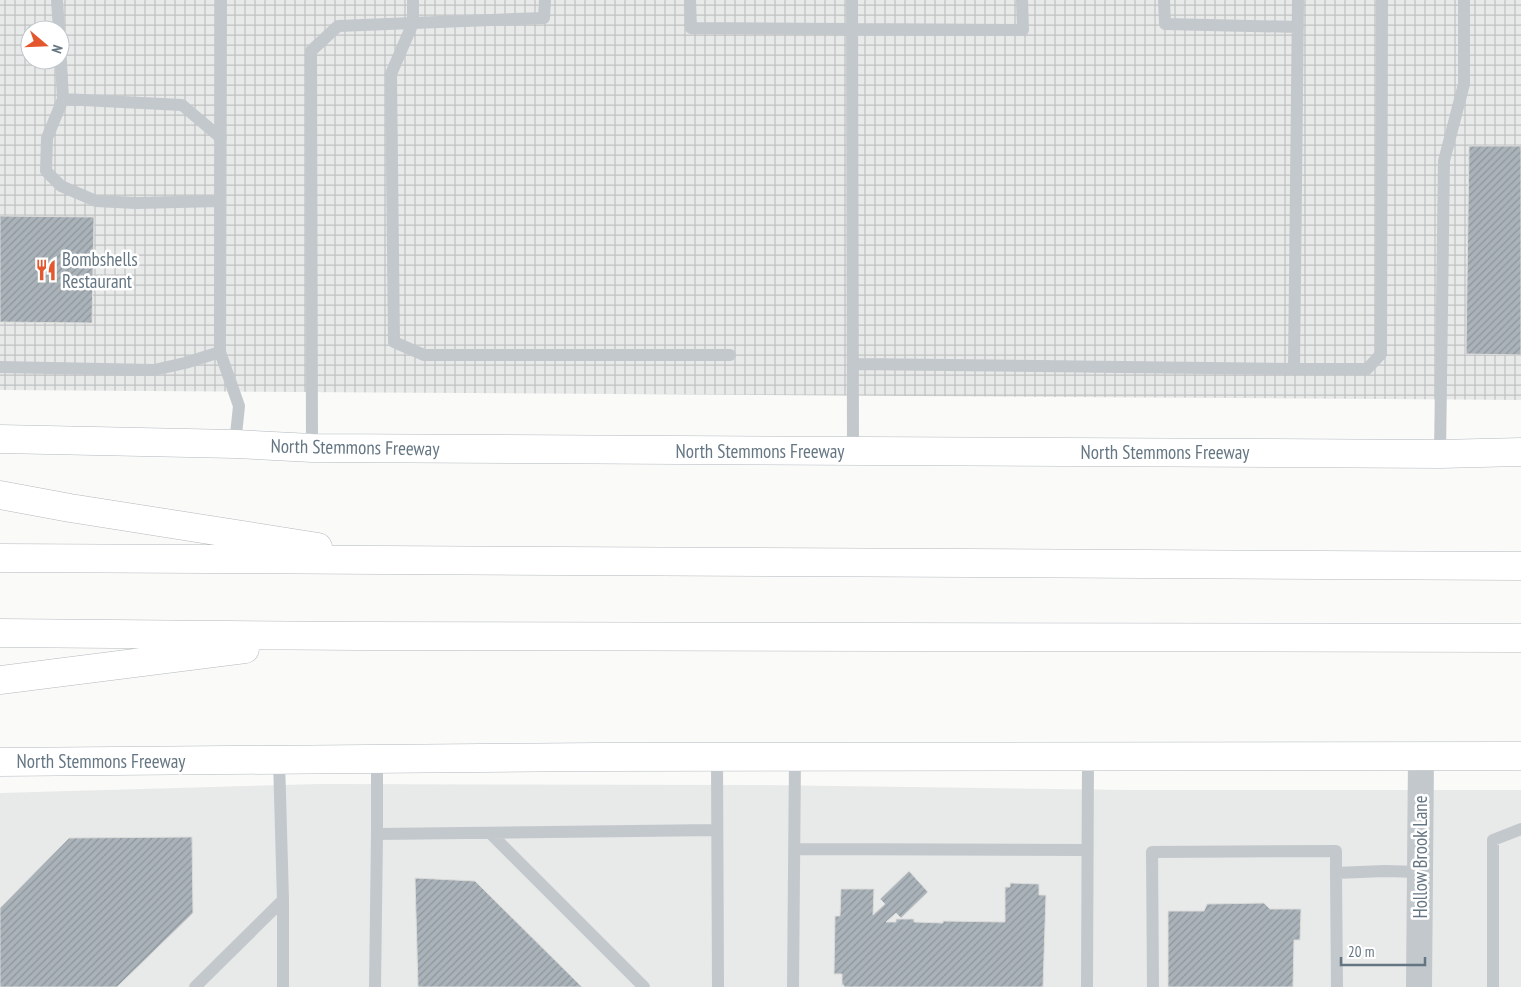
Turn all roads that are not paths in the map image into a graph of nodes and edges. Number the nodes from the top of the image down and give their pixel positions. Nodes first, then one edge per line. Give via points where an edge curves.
1 (57, 0) edge
2 (221, 0) edge
3 (414, 0) edge
4 (545, 0) edge
5 (690, 0) edge
6 (852, 0) edge
7 (1022, 0) edge
8 (1164, 0) edge
9 (1298, 0) edge
10 (1382, 0) edge
11 (1464, 0) edge
12 (58, 20) edge
13 (413, 23) junction
14 (1298, 27) junction
15 (852, 28) junction
16 (61, 70) edge
17 (63, 99) junction
18 (221, 138) junction
19 (220, 201) junction
20 (220, 352) junction
21 (730, 355) dead end
22 (853, 364) junction
23 (0, 366) edge
24 (1294, 369) junction
25 (0, 439) edge
26 (235, 444) junction
27 (312, 448) junction
28 (853, 451) junction
29 (1521, 452) edge
30 (1440, 454) junction
31 (0, 495) edge
32 (0, 558) edge
33 (411, 561) junction
34 (1521, 566) edge
35 (0, 633) edge
36 (358, 636) junction
37 (1521, 638) edge
38 (0, 680) edge
39 (1088, 756) junction
40 (1421, 756) junction
41 (1521, 756) edge
42 (717, 757) junction
43 (795, 757) junction
44 (377, 759) junction
45 (279, 760) junction
46 (0, 762) edge
47 (1521, 829) edge
48 (717, 830) junction
49 (490, 833) junction
50 (377, 834) junction
51 (794, 849) junction
52 (1087, 850) junction
53 (1336, 872) junction
54 (1420, 872) junction
55 (283, 900) junction
56 (195, 987) edge
57 (283, 987) edge
58 (375, 987) edge
59 (644, 987) edge
60 (718, 987) edge
61 (793, 987) edge
62 (1087, 987) edge
63 (1153, 987) edge
64 (1337, 987) edge
65 (1419, 987) edge
66 (1493, 987) edge

1 - 12 lane
2 - 18 lane
3 - 13 lane
4 - 13 lane via 544,18
5 - 15 lane via 691,28
6 - 15 lane
7 - 15 lane via 1023,30
8 - 14 lane via 1165,24
9 - 14 lane
10 - 24 lane via 1381,354 1367,370
11 - 30 lane via 1464,84 1444,161
13 - 21 lane via 391,74 394,342 424,355
13 - 27 lane via 338,26 311,51
14 - 24 lane
15 - 22 lane
16 - 17 lane
17 - 18 lane via 182,105
17 - 19 lane via 47,138 46,171 61,186 96,201
18 - 19 lane
19 - 20 lane
20 - 23 lane via 154,370
20 - 26 lane via 239,406
22 - 24 lane
22 - 28 lane
25 - 26 main road, North Stemmons Freeway
26 - 27 main road, North Stemmons Freeway
27 - 28 main road, North Stemmons Freeway
28 - 30 main road, North Stemmons Freeway
29 - 30 main road, North Stemmons Freeway
31 - 33 main road
32 - 33 main road
33 - 34 main road
35 - 36 main road
36 - 37 main road
36 - 38 main road
39 - 40 main road, North Stemmons Freeway
39 - 43 main road, North Stemmons Freeway
39 - 52 lane
40 - 41 main road, North Stemmons Freeway
40 - 54 street, Hollow Brook Lane
42 - 43 main road, North Stemmons Freeway
42 - 44 main road, North Stemmons Freeway
42 - 48 lane
43 - 51 lane
44 - 45 main road, North Stemmons Freeway
44 - 50 lane
45 - 46 main road, North Stemmons Freeway
45 - 55 lane
47 - 66 lane via 1494,840
48 - 49 lane
48 - 60 lane
49 - 50 lane
49 - 59 lane
50 - 58 lane
51 - 52 lane
51 - 61 lane
52 - 62 lane
53 - 54 lane
53 - 63 lane via 1336,851 1152,852
53 - 64 lane
54 - 65 street, Hollow Brook Lane
55 - 56 lane
55 - 57 lane

